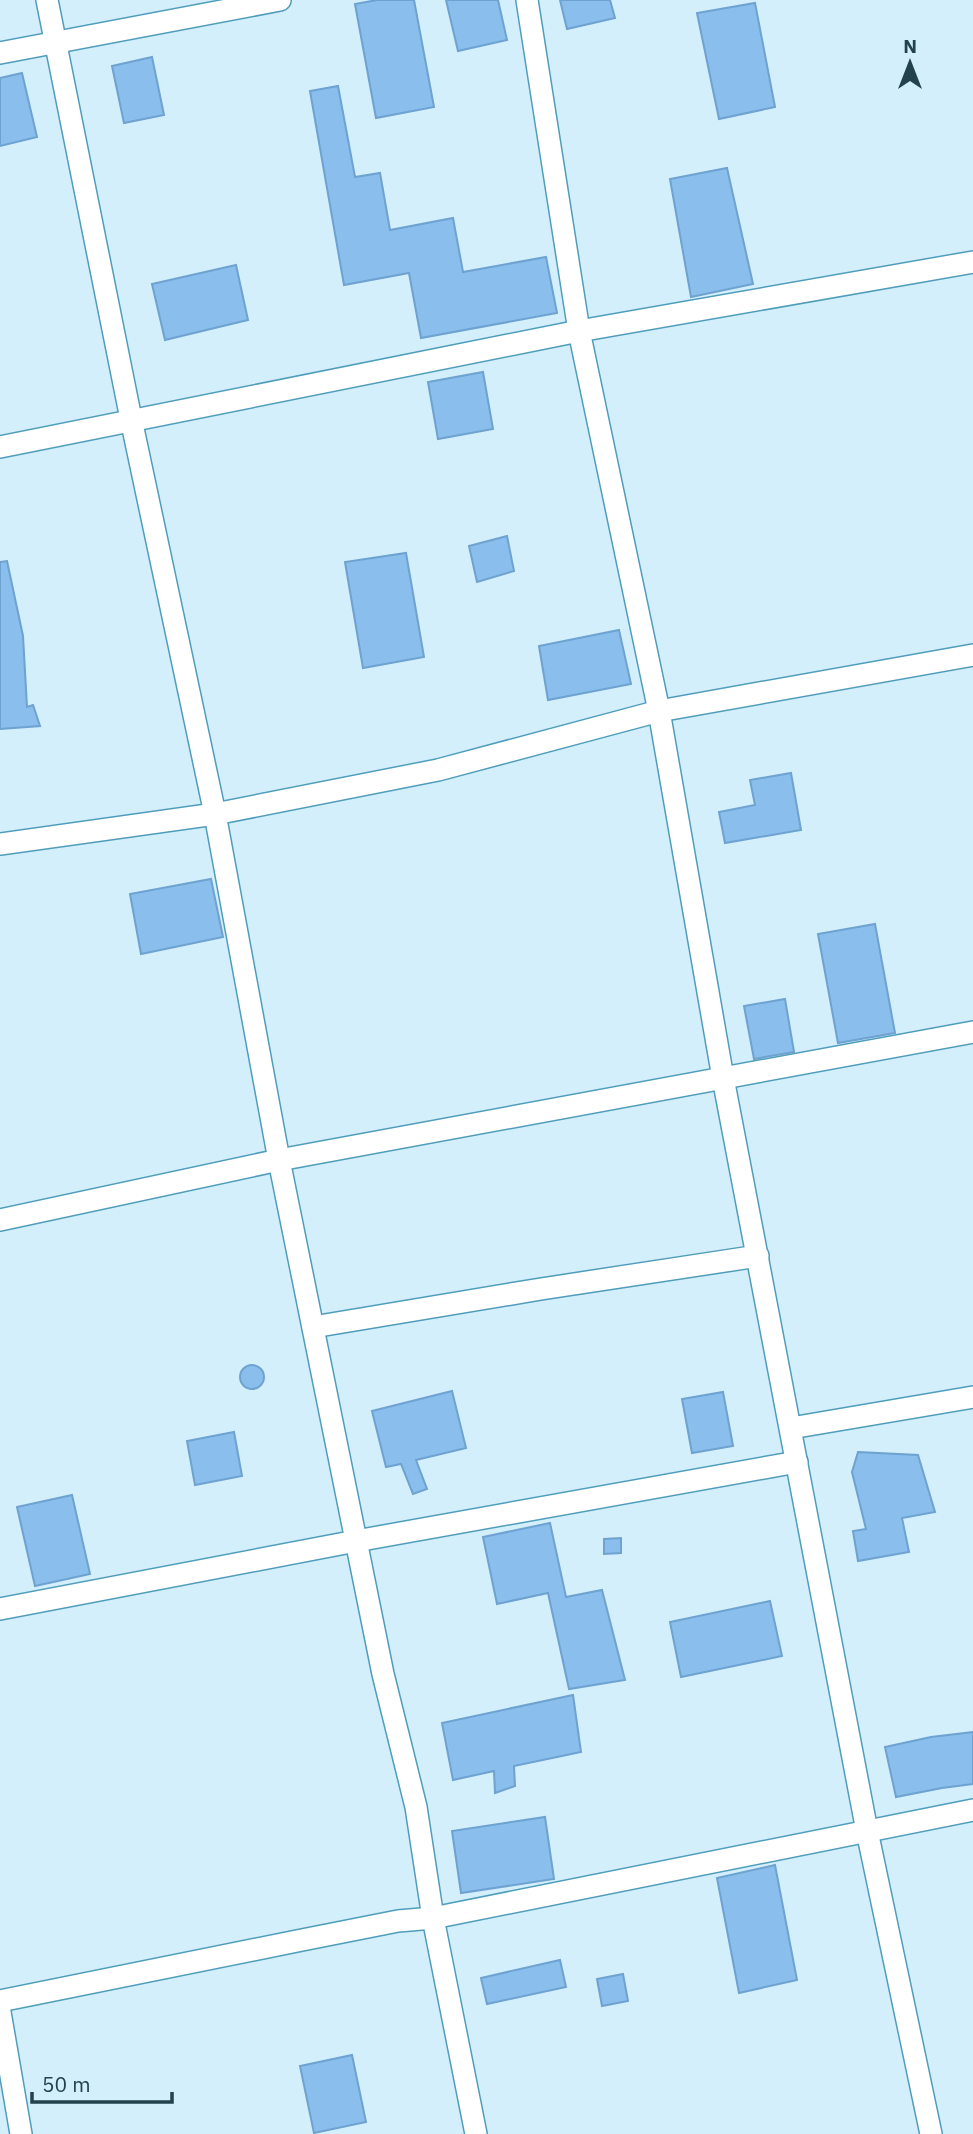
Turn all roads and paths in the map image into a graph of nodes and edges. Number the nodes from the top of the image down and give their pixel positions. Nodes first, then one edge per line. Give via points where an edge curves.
1 (47, 0) edge
2 (280, 0) edge
3 (527, 0) edge
4 (55, 43) junction
5 (0, 52) edge
6 (973, 262) edge
7 (579, 331) junction
8 (131, 419) junction
9 (0, 447) edge
10 (973, 655) edge
11 (659, 711) junction
12 (215, 814) junction
13 (0, 844) edge
14 (973, 1032) edge
15 (723, 1078) junction
16 (279, 1160) junction
17 (0, 1220) edge
18 (758, 1256) junction
19 (313, 1327) junction
20 (973, 1397) edge
21 (791, 1429) junction
22 (797, 1462) junction
23 (356, 1541) junction
24 (0, 1609) edge
25 (973, 1810) edge
26 (867, 1831) junction
27 (433, 1918) junction
28 (0, 2001) edge
29 (0, 2012) edge
30 (21, 2134) edge
31 (476, 2134) edge
32 (931, 2134) edge

1 - 4 street
2 - 4 street
3 - 7 street
4 - 5 street
4 - 8 street
6 - 7 street
7 - 8 street
7 - 11 street
8 - 9 street
8 - 12 street
10 - 11 street
11 - 12 street via 438,770
11 - 15 street
12 - 13 street
12 - 16 street
14 - 15 street
15 - 16 street
15 - 18 street
16 - 17 street
16 - 19 street
18 - 19 street
18 - 21 street
19 - 23 street
20 - 21 street
21 - 22 street
22 - 23 street
22 - 26 street
23 - 24 street
23 - 27 street via 416,1807
25 - 26 street
26 - 27 street
26 - 32 street
27 - 28 street via 309,1938
27 - 31 street
29 - 30 street

